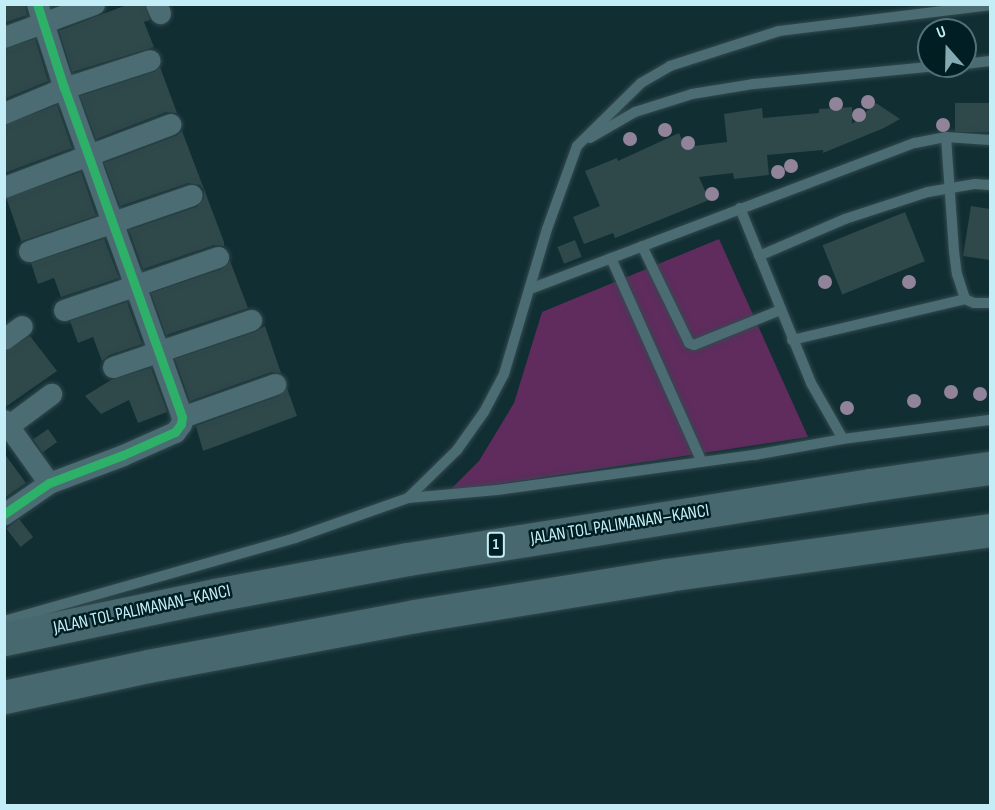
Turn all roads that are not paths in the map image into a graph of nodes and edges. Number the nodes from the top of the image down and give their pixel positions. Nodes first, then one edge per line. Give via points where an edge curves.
1 (94, 4) edge
2 (990, 5) edge
3 (41, 14) edge
4 (4, 38) edge
5 (150, 60) dead end
6 (917, 68) edge
7 (64, 88) junction
8 (4, 113) edge
9 (171, 124) dead end
10 (946, 137) junction
11 (990, 140) edge
12 (577, 146) junction
13 (90, 153) junction
14 (990, 185) edge
15 (4, 187) edge
16 (951, 187) junction
17 (192, 195) dead end
18 (740, 208) junction
19 (114, 222) junction
20 (642, 246) junction
21 (29, 251) dead end
22 (759, 256) junction
23 (218, 257) dead end
24 (611, 258) junction
25 (136, 286) junction
26 (530, 289) junction
27 (965, 299) junction
28 (990, 303) edge
29 (64, 310) dead end
30 (780, 310) junction
31 (250, 320) dead end
32 (22, 326) dead end
33 (4, 339) edge
34 (792, 340) junction
35 (160, 352) junction
36 (112, 367) dead end
37 (275, 384) dead end
38 (51, 394) dead end
39 (182, 417) junction
40 (990, 420) edge
41 (6, 423) edge
42 (843, 439) junction
43 (702, 462) junction
44 (990, 468) edge
45 (49, 483) junction
46 (408, 498) junction
47 (4, 514) edge
48 (990, 530) edge
49 (4, 621) edge
50 (4, 639) edge
51 (4, 697) edge

1 - 3 street
2 - 12 lane via 779,31 714,50 670,66 641,83
3 - 4 street
3 - 7 street
5 - 7 street
6 - 12 lane via 692,94 635,112
7 - 8 street
7 - 13 street
9 - 13 street
10 - 11 lane
10 - 16 lane
10 - 18 lane via 915,143
12 - 26 lane
13 - 15 street
13 - 19 street
14 - 16 lane
16 - 22 lane via 845,219
16 - 27 lane via 956,263
17 - 19 street
18 - 20 lane
18 - 22 lane
19 - 21 street
19 - 25 street
20 - 24 lane
20 - 30 lane via 688,343 694,345
22 - 30 lane
23 - 25 street
24 - 26 lane
24 - 43 lane
25 - 29 street
25 - 35 street
26 - 46 lane via 504,374 484,412 457,450
27 - 28 lane
27 - 34 lane
30 - 34 lane
31 - 35 street
32 - 33 street
34 - 42 lane
35 - 36 street
35 - 39 street
37 - 39 street
38 - 41 street
39 - 45 street via 175,432
40 - 42 lane
41 - 45 street
42 - 43 lane
43 - 46 lane
44 - 50 highway, JALAN TOL PALIMANAN–KANCI / 1 via 408,559
45 - 47 street
46 - 49 lane via 295,538
48 - 51 highway via 667,575 415,616

